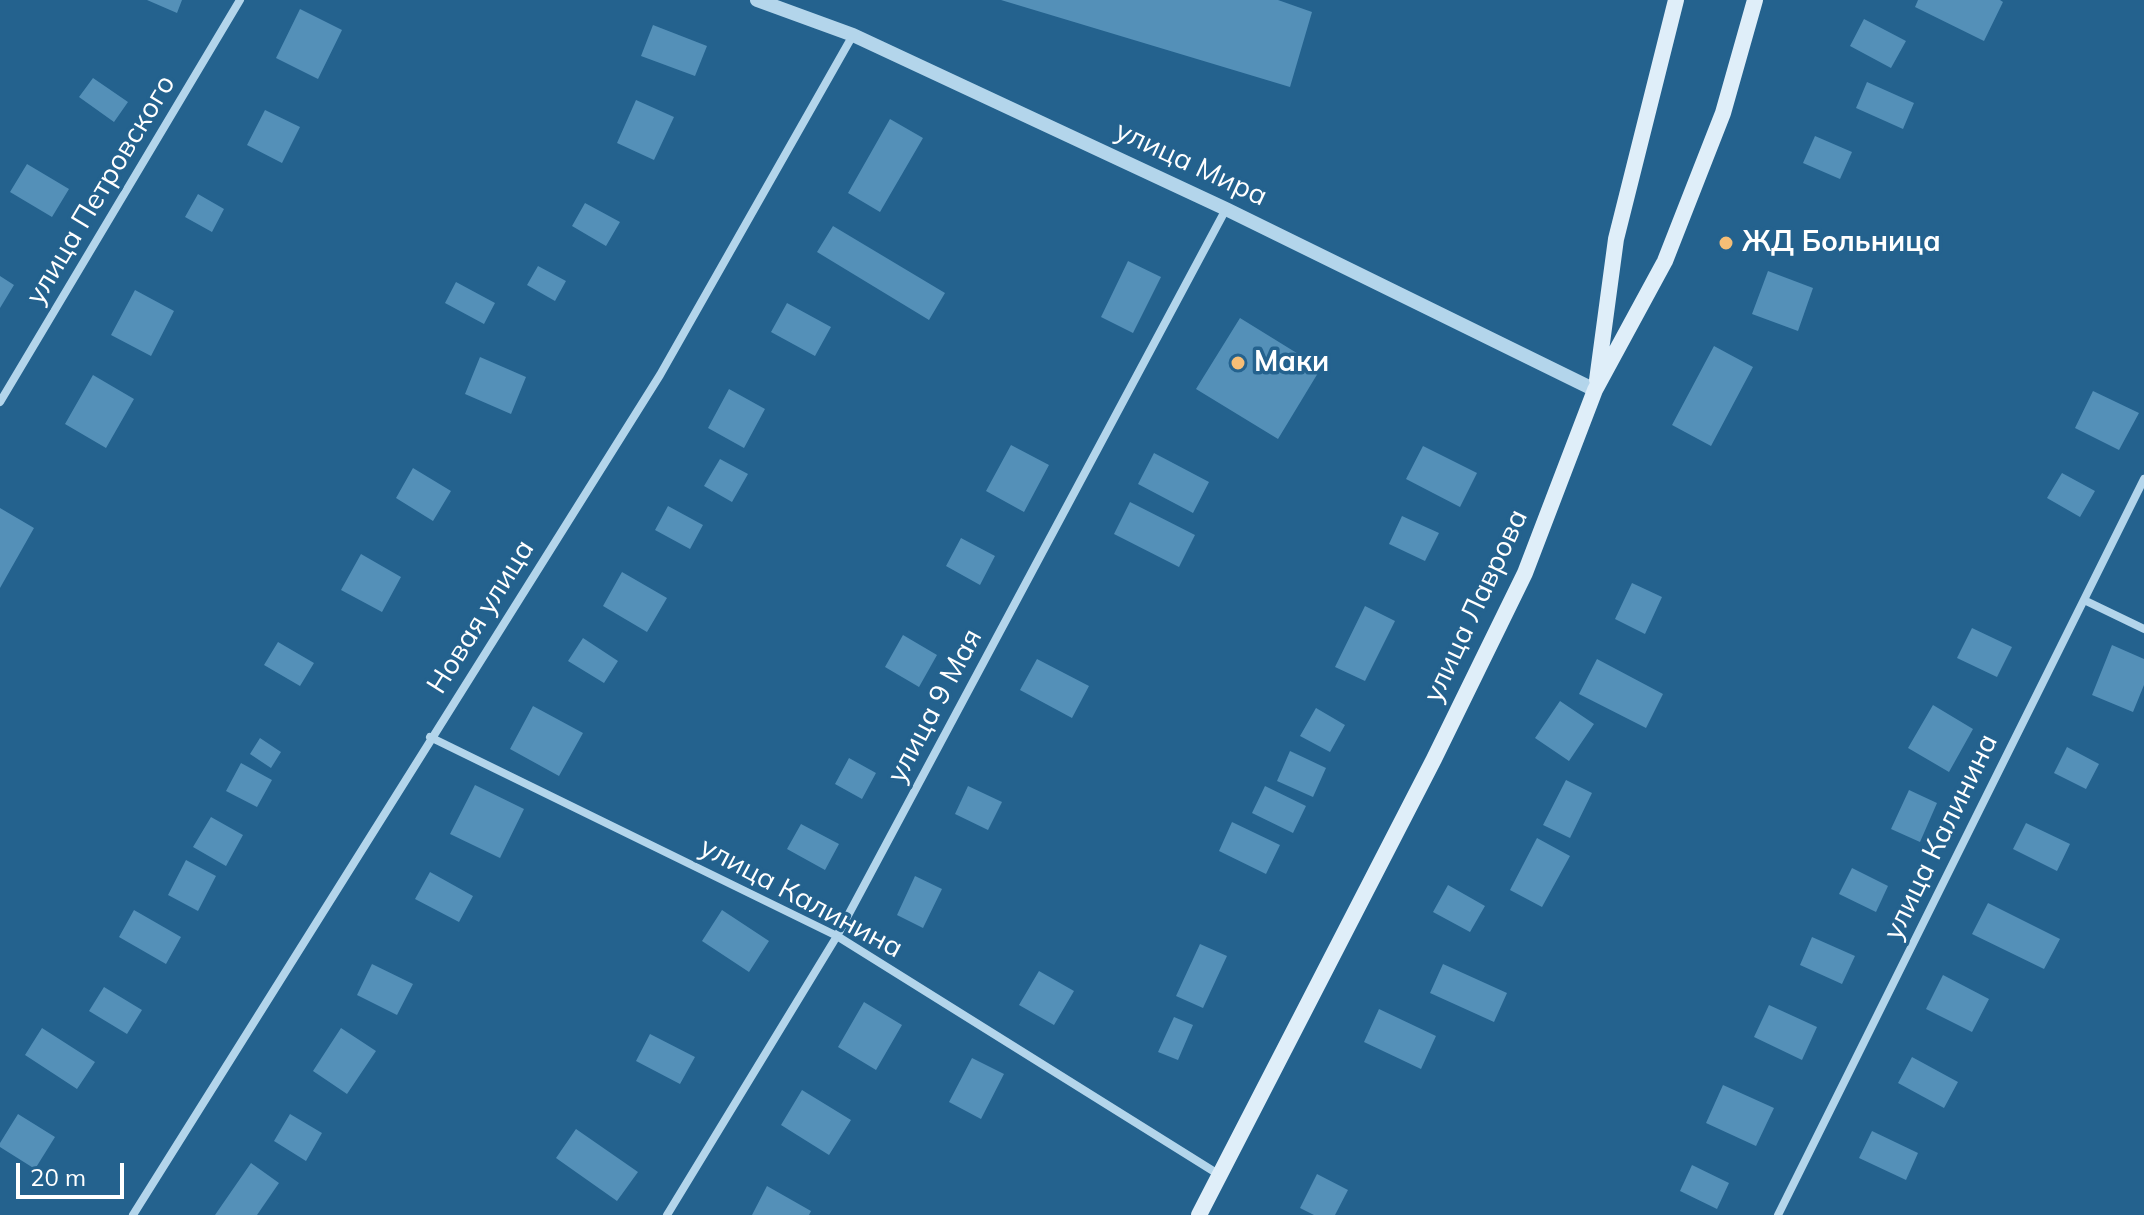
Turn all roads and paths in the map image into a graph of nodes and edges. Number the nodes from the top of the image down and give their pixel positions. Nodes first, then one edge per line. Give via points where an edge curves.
1 (240, 0) edge
2 (757, 0) edge
3 (1676, 0) edge
4 (1755, 0) edge
5 (853, 35) junction
6 (1226, 209) junction
7 (1595, 390) junction
8 (0, 402) edge
9 (2144, 479) edge
10 (2084, 600) junction
11 (2144, 629) edge
12 (430, 737) junction
13 (837, 936) junction
14 (1218, 1174) junction
15 (133, 1215) edge
16 (667, 1215) edge
17 (1199, 1215) edge
18 (1778, 1215) edge

1 - 8 street, улица Петровского
2 - 5 street, улица Мира
3 - 7 main road via 1616,239
4 - 7 main road, улица Лаврова via 1723,113 1665,261
5 - 6 street, улица Мира
5 - 12 street, Новая улица via 660,375
6 - 7 street, улица Мира
6 - 13 street, улица 9 Мая
7 - 14 main road, улица Лаврова via 1525,573
9 - 10 street, улица Калинина
10 - 11 street
10 - 18 street, улица Калинина
12 - 13 street, улица Калинина
12 - 15 street, Новая улица
13 - 14 street, улица Калинина
13 - 16 street, улица 9 Мая
14 - 17 main road, улица Лаврова

